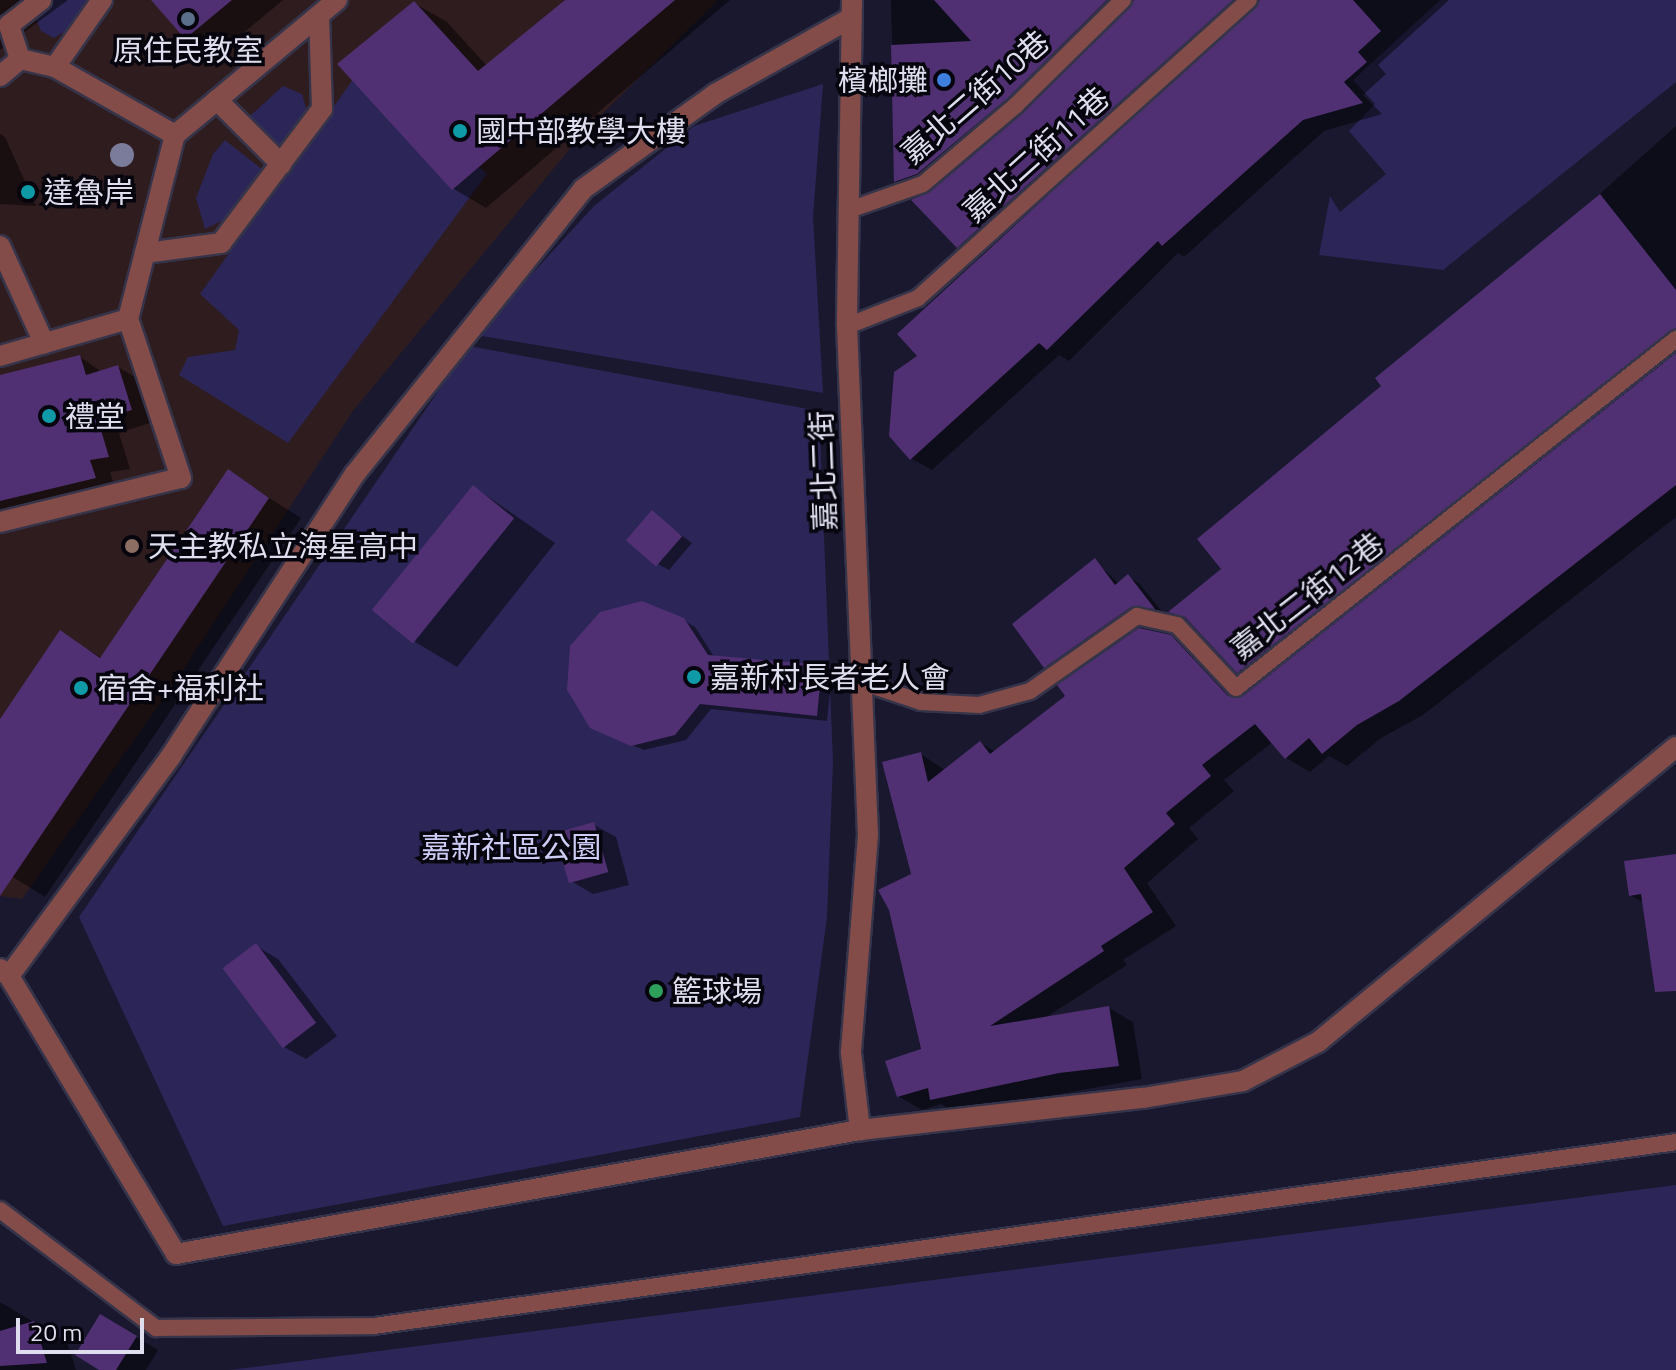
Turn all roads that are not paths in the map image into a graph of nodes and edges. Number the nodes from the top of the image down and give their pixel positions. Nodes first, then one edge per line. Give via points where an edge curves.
1 (41, 0) edge
2 (102, 0) edge
3 (337, 0) edge
4 (1123, 0) edge
5 (1249, 0) edge
6 (851, 9) edge
7 (319, 16) junction
8 (20, 59) junction
9 (55, 67) junction
10 (0, 76) edge
11 (217, 100) junction
12 (175, 135) junction
13 (281, 164) junction
14 (849, 210) junction
15 (0, 246) edge
16 (145, 253) junction
17 (8, 288) edge
18 (128, 319) junction
19 (847, 326) junction
20 (1676, 339) edge
21 (44, 343) junction
22 (0, 356) edge
23 (0, 522) edge
24 (861, 682) junction
25 (1676, 747) edge
26 (5, 972) edge
27 (860, 1130) junction
28 (1676, 1142) edge
29 (0, 1210) edge

1 - 8 street via 9,25
2 - 9 street
3 - 7 street
4 - 14 lane, 嘉北二街10巷 via 1016,105 923,184
5 - 19 lane, 嘉北二街11巷 via 918,298
6 - 14 street, 嘉北二街
6 - 26 street via 715,94 583,189 355,474 171,756
7 - 11 street
7 - 13 street via 322,109
8 - 9 street
8 - 10 street
9 - 12 street
11 - 12 street
11 - 13 street
12 - 16 street
13 - 16 street via 221,243
14 - 19 street, 嘉北二街
15 - 17 street
16 - 18 street
17 - 21 street
18 - 21 street
18 - 23 street via 181,478
19 - 24 street, 嘉北二街
20 - 24 lane, 嘉北二街12巷 via 1236,688 1177,625 1137,616 1030,691 979,705 921,702
21 - 22 street
24 - 27 street, 嘉北二街 via 868,835 851,1053
25 - 27 street via 1318,1042 1243,1081 1143,1098
26 - 27 street via 176,1254
28 - 29 lane via 374,1326 156,1328

